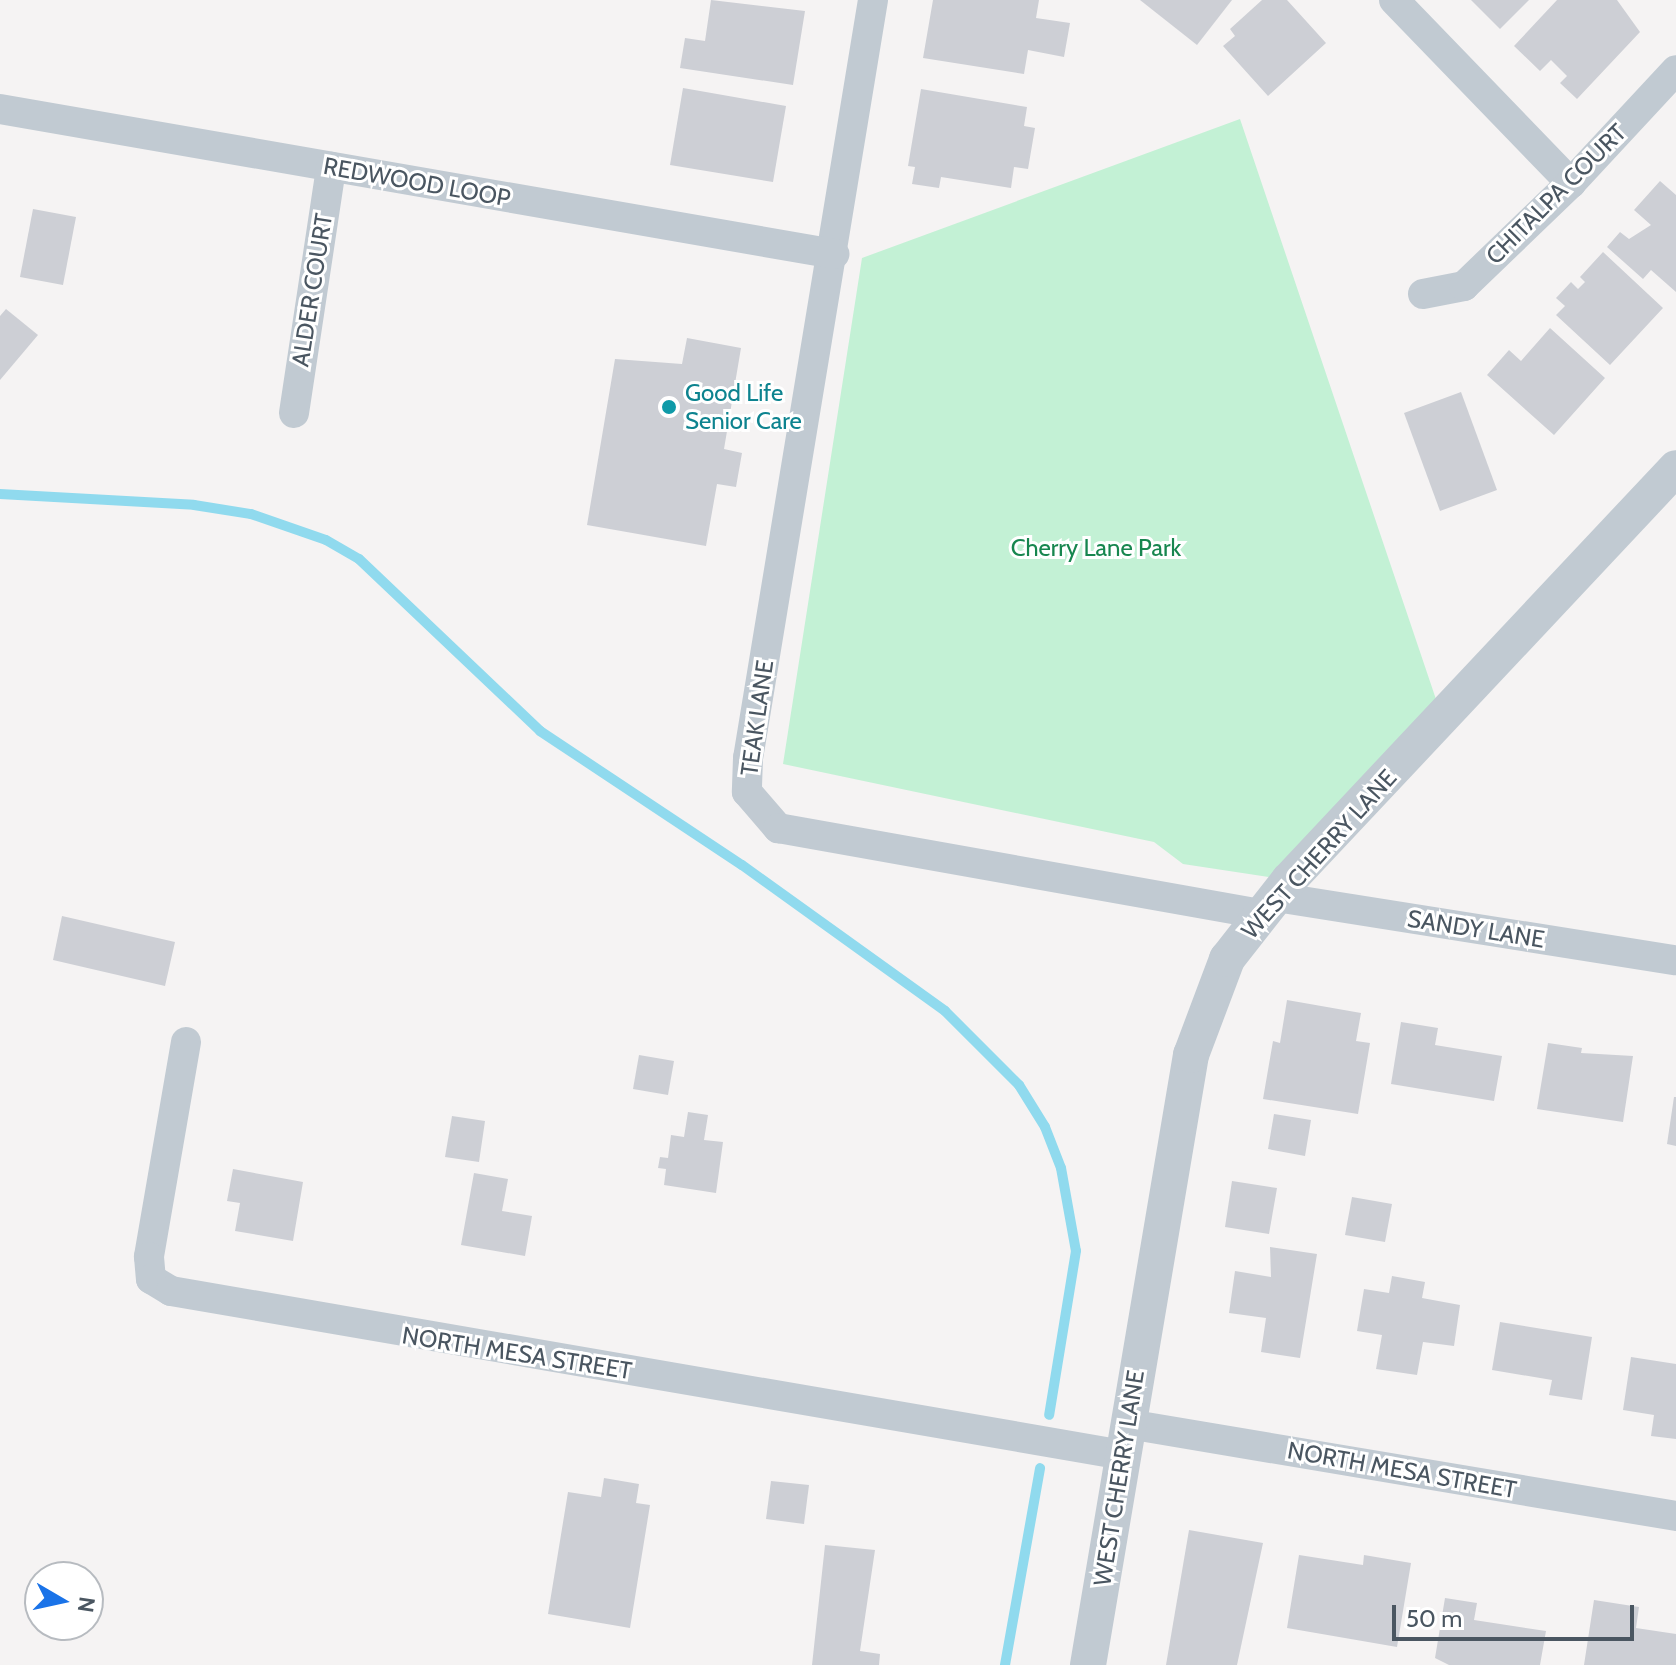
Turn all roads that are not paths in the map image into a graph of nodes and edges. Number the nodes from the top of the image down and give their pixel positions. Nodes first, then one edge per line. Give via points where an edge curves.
1 (873, 0) edge
2 (1394, 0) edge
3 (1676, 70) edge
4 (0, 109) edge
5 (331, 167) junction
6 (1571, 183) junction
7 (834, 254) junction
8 (1423, 294) dead end
9 (294, 413) dead end
10 (1676, 468) edge
11 (1270, 906) junction
12 (1676, 960) edge
13 (186, 1042) dead end
14 (1126, 1440) junction
15 (1676, 1516) edge
16 (1088, 1665) edge

1 - 7 street, TEAK LANE
2 - 6 street
3 - 6 street, CHITALPA COURT
4 - 5 street, REDWOOD LOOP
5 - 7 street, REDWOOD LOOP
5 - 9 street, ALDER COURT
6 - 8 street, CHITALPA COURT via 1464,286
7 - 11 street, TEAK LANE via 748,758 747,792 778,828
10 - 11 street, WEST CHERRY LANE
11 - 12 street, SANDY LANE
11 - 14 street, WEST CHERRY LANE via 1227,959 1191,1055
13 - 14 street, NORTH MESA STREET via 149,1257 151,1279 171,1291
14 - 15 street, NORTH MESA STREET
14 - 16 street, WEST CHERRY LANE

